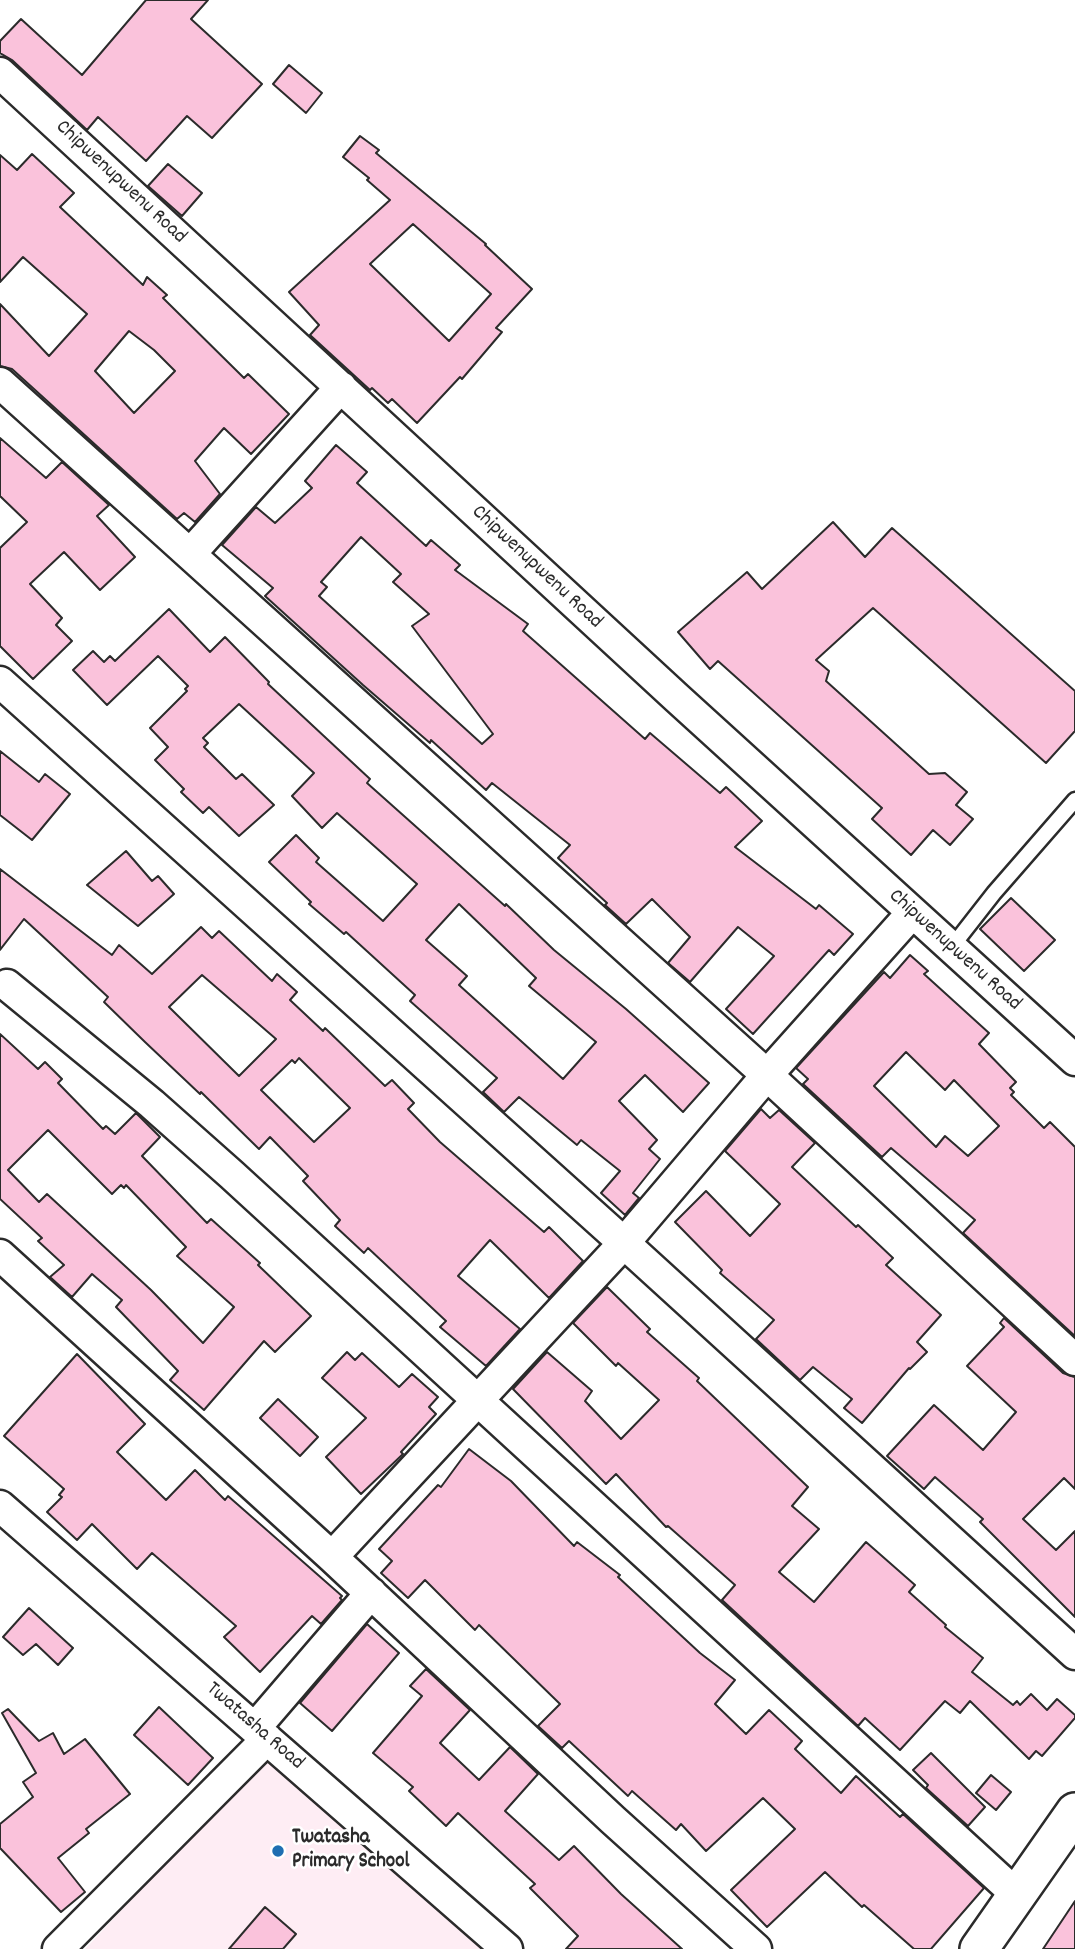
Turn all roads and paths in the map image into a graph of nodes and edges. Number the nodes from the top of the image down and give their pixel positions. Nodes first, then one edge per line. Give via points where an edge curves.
1 (0, 73) edge
2 (0, 383) edge
3 (341, 387) junction
4 (190, 554) junction
5 (0, 682) edge
6 (1075, 800) edge
7 (912, 913) junction
8 (951, 948) junction
9 (7, 985) dead end
10 (1075, 1060) edge
11 (767, 1074) junction
12 (624, 1243) junction
13 (0, 1255) edge
14 (1075, 1360) edge
15 (478, 1402) junction
16 (0, 1506) edge
17 (332, 1557) junction
18 (370, 1593) junction
19 (1075, 1654) edge
20 (261, 1733) junction
21 (1075, 1812) edge
22 (1016, 1894) junction
23 (58, 1949) edge
24 (507, 1949) edge
25 (756, 1949) edge
26 (979, 1949) edge

1 - 3 street, Chipwenupwenu Road
2 - 4 street
3 - 4 street
3 - 7 street, Chipwenupwenu Road
4 - 11 street
5 - 12 street
6 - 8 lane
7 - 8 street, Chipwenupwenu Road
7 - 11 street
8 - 10 street, Chipwenupwenu Road
9 - 15 street via 162,1113
11 - 12 street
11 - 14 street
12 - 15 street
12 - 19 street
13 - 17 street
15 - 17 street
15 - 22 street
16 - 20 street, Twatasha Road
17 - 18 street
18 - 20 street
18 - 25 street
20 - 23 street
20 - 24 street, Twatasha Road
21 - 22 street
22 - 26 street

